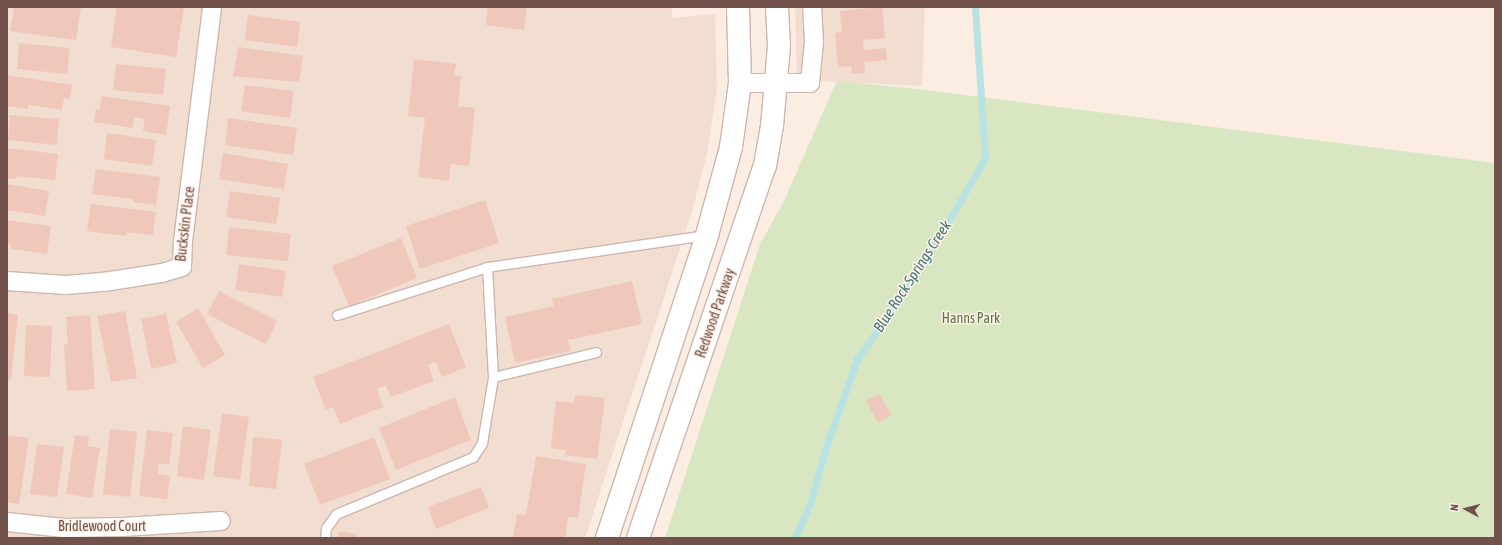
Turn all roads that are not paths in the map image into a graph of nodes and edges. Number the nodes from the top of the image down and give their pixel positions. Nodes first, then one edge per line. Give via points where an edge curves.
1 (212, 7) edge
2 (738, 7) edge
3 (777, 7) edge
4 (812, 7) edge
5 (740, 83) junction
6 (776, 84) junction
7 (707, 235) junction
8 (487, 267) junction
9 (7, 281) edge
10 (337, 315) dead end
11 (596, 352) dead end
12 (493, 377) junction
13 (7, 522) edge
14 (221, 522) dead end
15 (325, 538) edge
16 (607, 538) edge
17 (638, 538) edge

1 - 9 street, Buckskin Place via 182,267 162,274 104,282 66,285
2 - 5 main road
3 - 6 main road, Redwood Parkway via 779,46
4 - 6 street via 814,42 810,83
5 - 6 street
5 - 7 main road via 731,147
6 - 17 main road, Redwood Parkway via 772,126 764,166
7 - 8 lane
7 - 16 main road
8 - 10 lane
8 - 12 lane
11 - 12 lane
12 - 15 lane via 482,443 473,457 336,514 326,528
13 - 14 street, Bridlewood Court via 71,528 123,528

